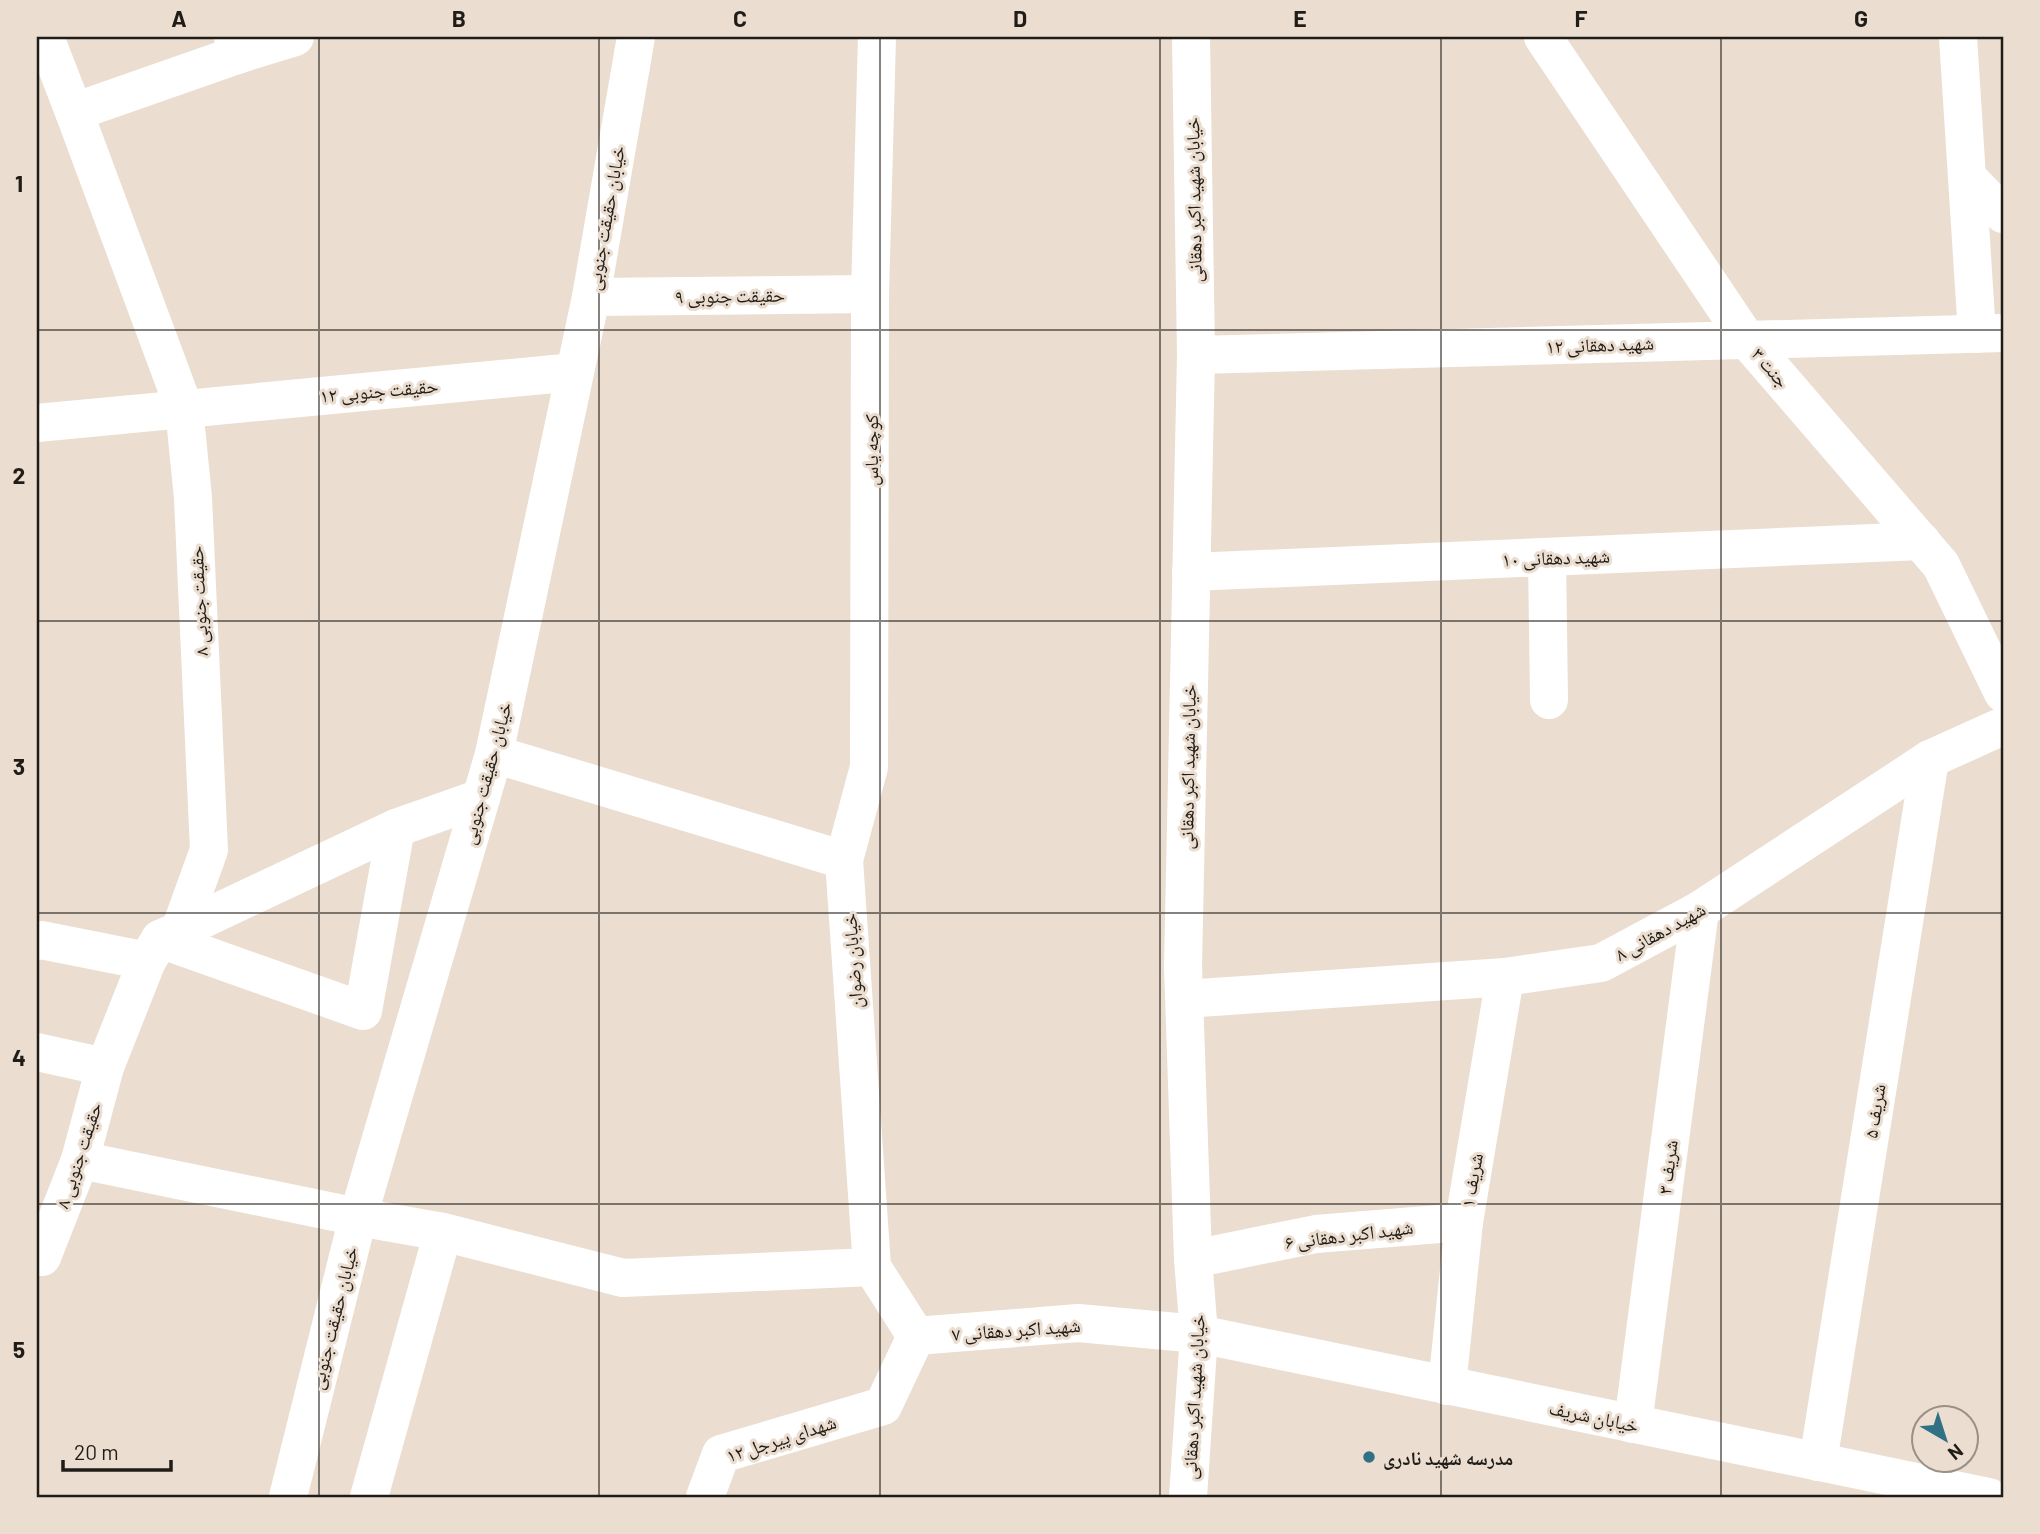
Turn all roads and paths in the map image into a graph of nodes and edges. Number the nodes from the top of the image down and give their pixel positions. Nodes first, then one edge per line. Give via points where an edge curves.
1 (45, 37) edge
2 (295, 37) edge
3 (636, 37) edge
4 (877, 37) edge
5 (1191, 37) edge
6 (1543, 37) edge
7 (1958, 37) edge
8 (235, 46) edge
9 (74, 112) junction
10 (1967, 177) junction
11 (2003, 214) edge
12 (870, 293) junction
13 (591, 297) junction
14 (1990, 333) edge
15 (1748, 340) junction
16 (1196, 355) junction
17 (575, 372) junction
18 (184, 408) junction
19 (37, 423) edge
20 (1921, 541) junction
21 (1547, 557) junction
22 (1191, 572) junction
23 (2003, 692) edge
24 (1549, 700) dead end
25 (2003, 726) edge
26 (494, 754) junction
27 (1930, 759) junction
28 (481, 798) junction
29 (396, 828) junction
30 (844, 860) junction
31 (1700, 910) junction
32 (37, 941) edge
33 (162, 943) junction
34 (1505, 977) junction
35 (1185, 999) junction
36 (37, 1052) edge
37 (105, 1067) junction
38 (80, 1160) junction
39 (358, 1217) junction
40 (1464, 1222) junction
41 (443, 1232) junction
42 (37, 1256) edge
43 (1193, 1259) junction
44 (873, 1267) junction
45 (1199, 1334) junction
46 (916, 1336) junction
47 (1447, 1386) junction
48 (1633, 1424) junction
49 (1818, 1462) junction
50 (1901, 1488) edge
51 (288, 1497) edge
52 (369, 1497) edge
53 (705, 1497) edge
54 (1188, 1497) edge
55 (1989, 1497) edge

1 - 9 street, حقیقت جنوبی ۸
2 - 8 street
3 - 13 street, خیابان حقیقت جنوبی
4 - 12 street, کوچه یاس
5 - 16 street, خیابان شهید اکبر دهقانی
6 - 15 street, جنت ۳
7 - 10 street
8 - 9 street
9 - 18 street, حقیقت جنوبی ۸
10 - 11 street
10 - 14 street
12 - 13 street, حقیقت جنوبی ۹
12 - 30 street, کوچه یاس via 869,768
13 - 17 street, خیابان حقیقت جنوبی
14 - 15 street, شهید دهقانی ۱۲
15 - 16 street, شهید دهقانی ۱۲
15 - 20 street, جنت ۳
16 - 22 street, خیابان شهید اکبر دهقانی
17 - 18 street, حقیقت جنوبی ۱۲
17 - 26 street, خیابان حقیقت جنوبی
18 - 19 street, حقیقت جنوبی ۱۲
18 - 33 street, حقیقت جنوبی ۸ via 194,498 209,850
20 - 21 street, شهید دهقانی ۱۰
20 - 23 street, جنت ۳ via 1941,565
21 - 22 street, شهید دهقانی ۱۰
21 - 24 street
22 - 35 street, خیابان شهید اکبر دهقانی
25 - 27 street, شهید دهقانی ۸
26 - 28 street, خیابان حقیقت جنوبی
26 - 30 street
27 - 31 street, شهید دهقانی ۸
27 - 49 street, شریف ۵
28 - 29 street
28 - 39 street, خیابان حقیقت جنوبی
29 - 33 street
29 - 33 street via 363,1012
30 - 44 street, خیابان رضوان
31 - 34 street, شهید دهقانی ۸ via 1601,964
31 - 48 street, شریف ۳
32 - 33 street
33 - 37 street, حقیقت جنوبی ۸
34 - 35 street, شهید دهقانی ۸
34 - 40 street, شریف ۱
35 - 43 street, خیابان شهید اکبر دهقانی
36 - 37 street
37 - 38 street, حقیقت جنوبی ۸
38 - 39 street
38 - 42 street, حقیقت جنوبی ۸ via 42,1257
39 - 41 street
39 - 51 street, خیابان حقیقت جنوبی
40 - 43 street, شهید اکبر دهقانی ۶ via 1316,1234
40 - 47 street, شریف ۱
41 - 44 street via 623,1278
41 - 52 street
43 - 45 street, خیابان شهید اکبر دهقانی
44 - 46 street, خیابان رضوان
45 - 46 street, شهید اکبر دهقانی ۷ via 1078,1323
45 - 47 street, خیابان شریف
45 - 54 street, خیابان شهید اکبر دهقانی
46 - 53 street, شهدای پیرجل ۱۲ via 883,1406 721,1454
47 - 48 street, خیابان شریف
48 - 49 street, خیابان شریف
49 - 50 street, خیابان شریف
50 - 55 street, خیابان شریف

